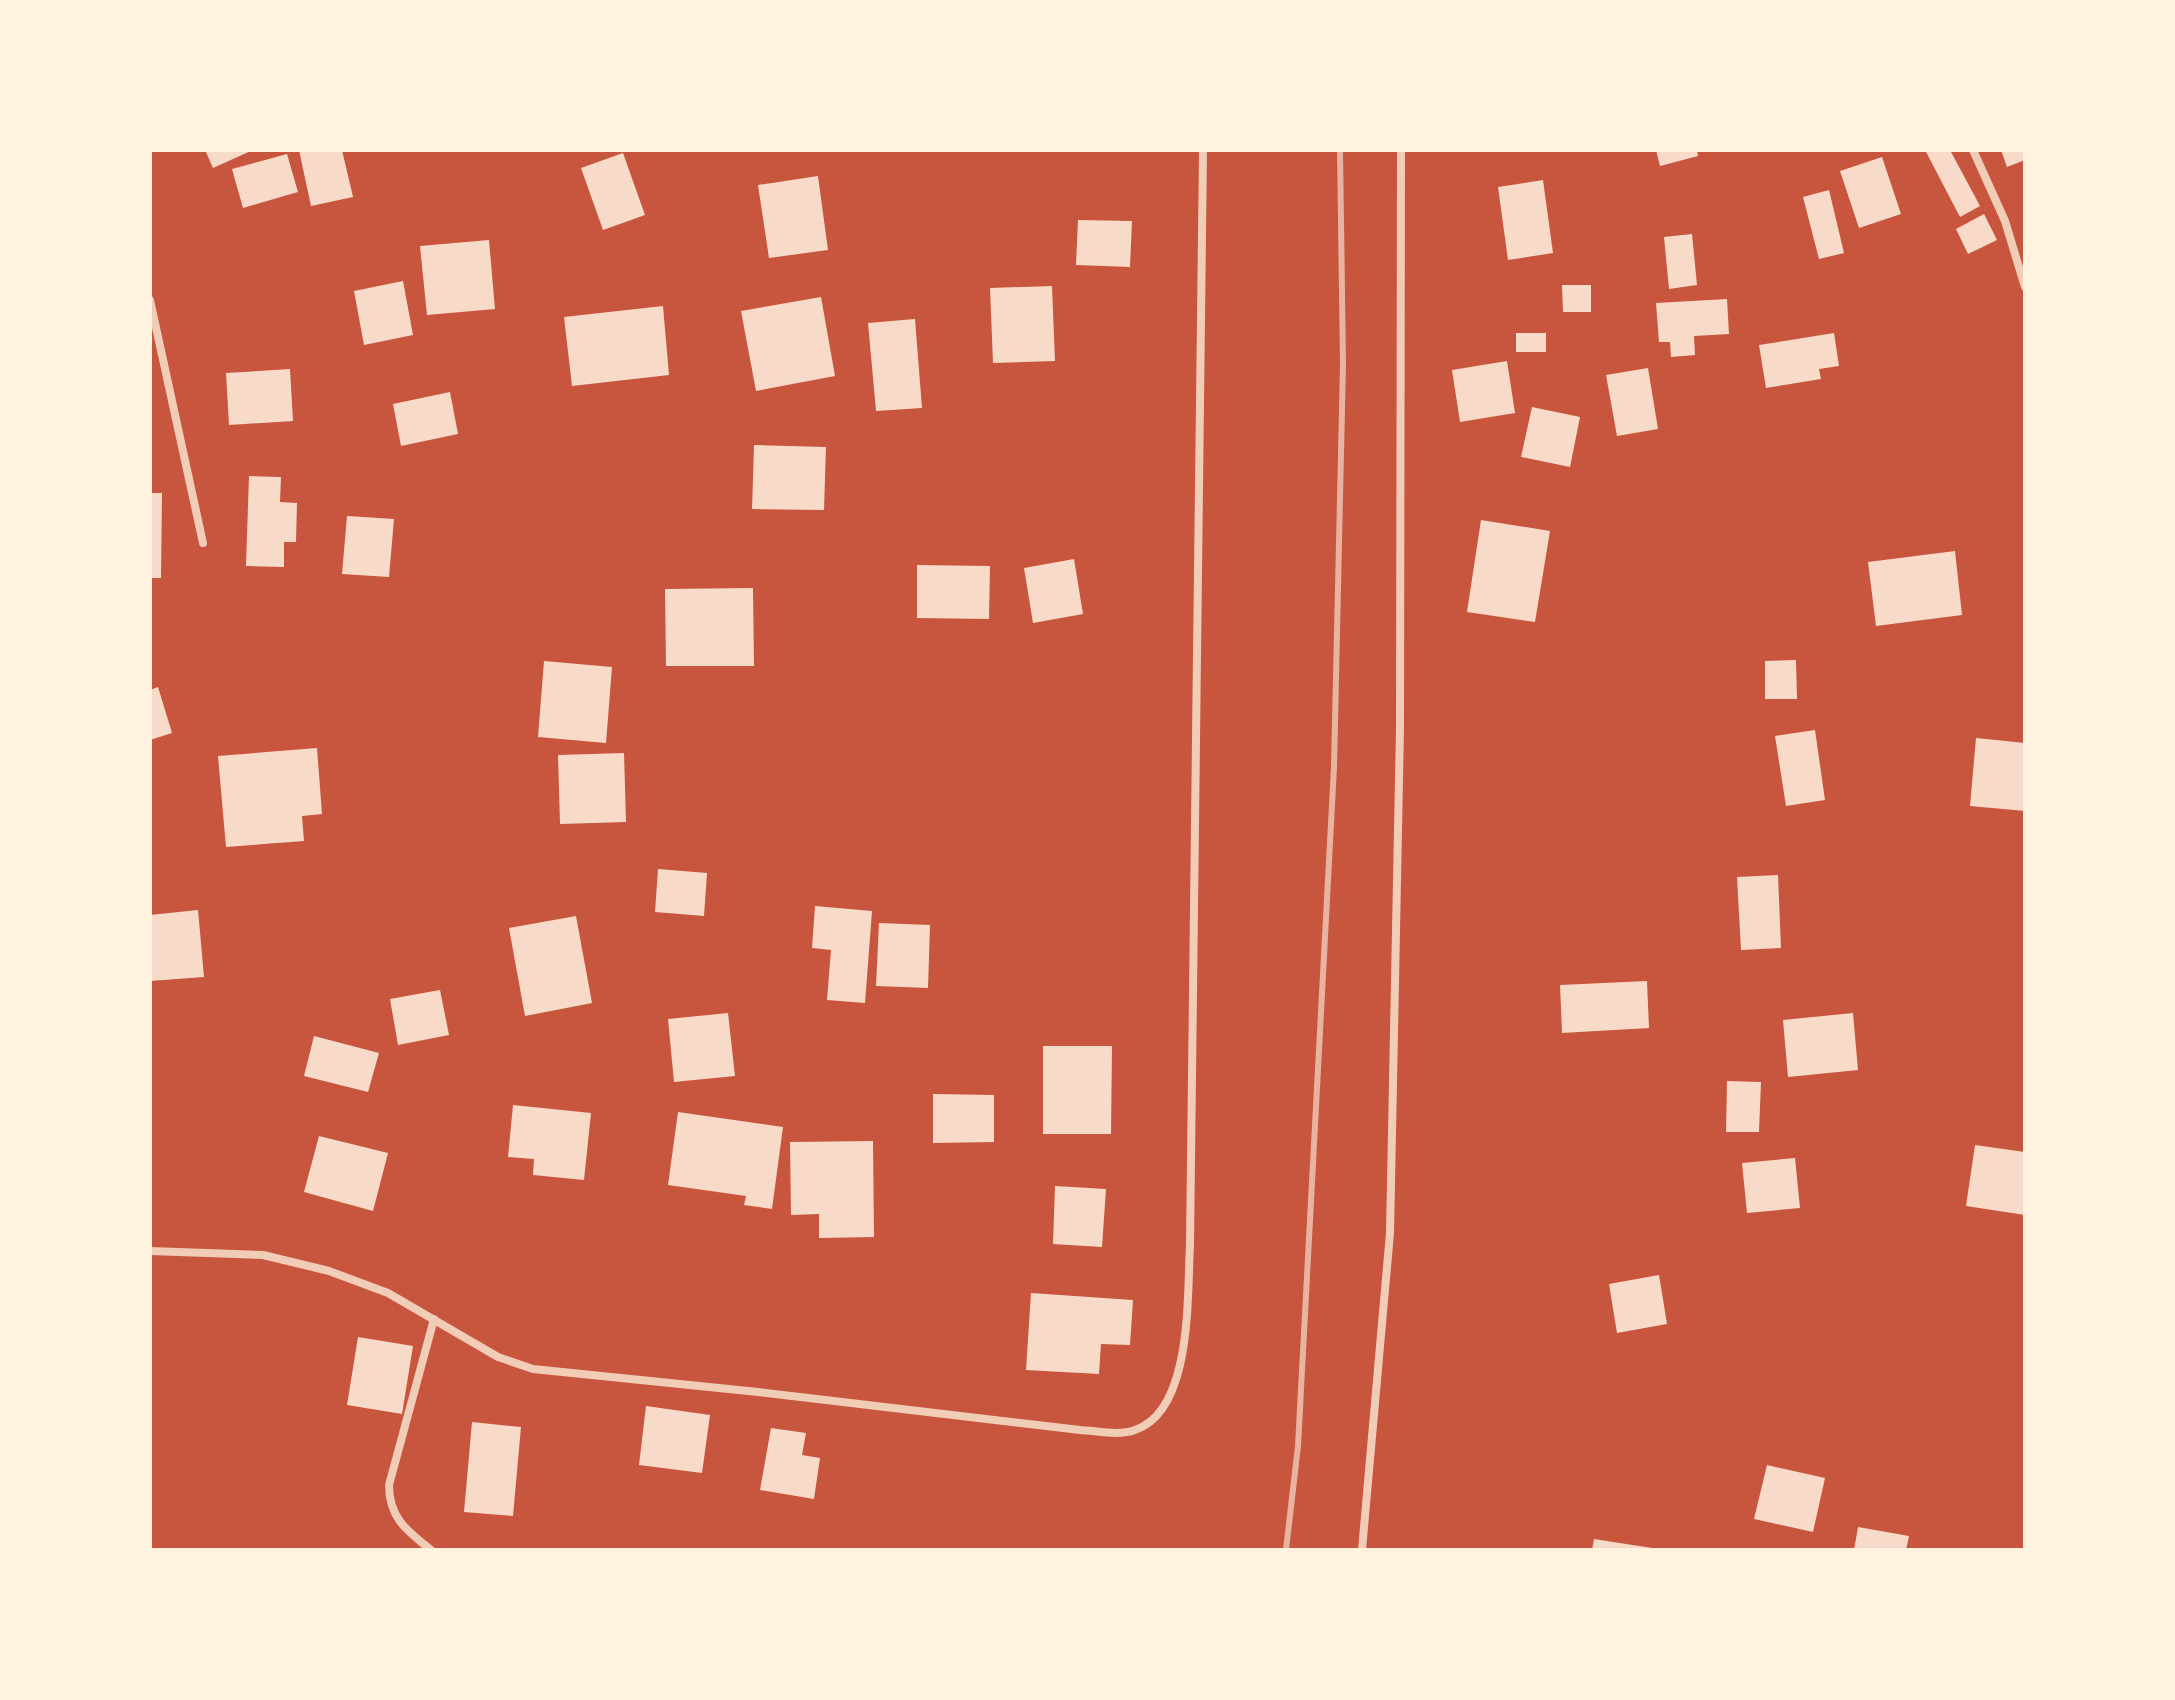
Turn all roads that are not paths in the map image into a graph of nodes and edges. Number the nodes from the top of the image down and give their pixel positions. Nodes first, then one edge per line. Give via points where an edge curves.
1 (1203, 150) edge
2 (1401, 150) edge
3 (1973, 150) edge
4 (2025, 287) edge
5 (150, 300) edge
6 (203, 543) dead end
7 (150, 1251) edge
8 (434, 1319) junction
9 (431, 1550) edge
10 (1362, 1550) edge

1 - 8 street via 1190,1245 1182,1363 1171,1397 1136,1430 1080,1430 533,1369 498,1357
2 - 10 street via 1400,713 1390,1233
3 - 4 street via 2005,221
5 - 6 street
7 - 8 street via 263,1255 329,1271
8 - 9 street via 389,1485 393,1514

